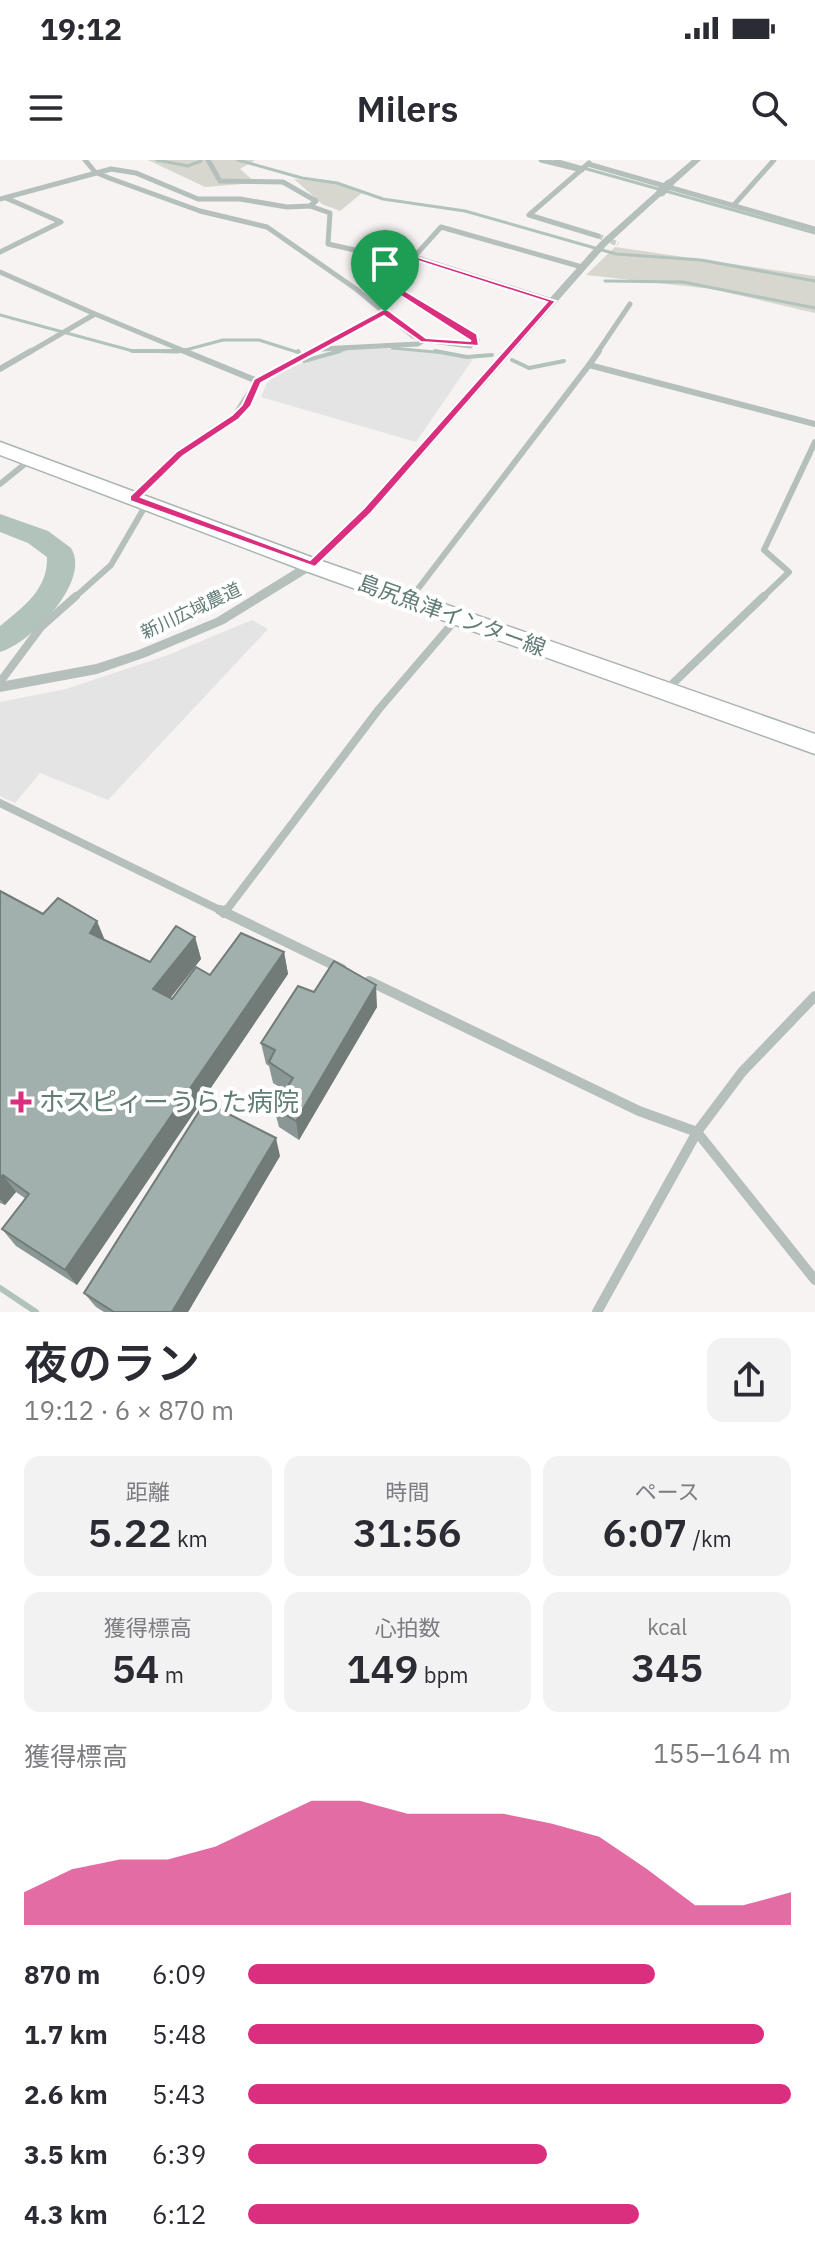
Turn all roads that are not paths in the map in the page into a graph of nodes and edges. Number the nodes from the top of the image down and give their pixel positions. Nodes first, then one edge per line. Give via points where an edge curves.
1 (85, 160) edge
2 (208, 160) edge
3 (541, 160) edge
4 (697, 160) edge
5 (774, 160) edge
6 (590, 162) edge
7 (582, 170) junction
8 (95, 172) junction
9 (3, 199) edge
10 (310, 206) junction
11 (733, 206) junction
12 (815, 229) edge
13 (598, 236) tunnel mouth
14 (0, 252) edge
15 (411, 260) junction
16 (582, 267) junction
17 (0, 272) edge
18 (552, 301) junction
19 (630, 304) dead end
20 (385, 312) junction
21 (95, 314) junction
22 (424, 340) junction
23 (321, 349) junction
24 (589, 365) junction
25 (0, 369) edge
26 (257, 381) junction
27 (815, 424) edge
28 (815, 442) edge
29 (0, 448) edge
30 (31, 459) junction
31 (0, 484) edge
32 (141, 501) junction
33 (311, 565) junction
34 (409, 600) junction
35 (457, 618) junction
36 (0, 685) edge
37 (666, 690) junction
38 (815, 744) edge
39 (0, 803) edge
40 (224, 913) junction
41 (815, 996) edge
42 (697, 1132) junction
43 (815, 1280) edge
44 (597, 1312) edge

1 - 8 street
2 - 10 street via 220,181 283,182 310,195 316,201
3 - 7 street
4 - 16 street, 新川広域農道, bridge
5 - 11 street
6 - 7 street
6 - 11 street
7 - 13 street via 529,215
8 - 9 street
8 - 10 street via 136,173 198,199
8 - 20 street via 200,211 267,227
9 - 14 street via 61,222
10 - 15 street via 330,213 328,244
11 - 12 street
15 - 16 street via 441,227
15 - 18 street
15 - 22 street via 387,284 477,340 462,346
16 - 18 street, 新川広域農道
17 - 21 street
18 - 33 street, 新川広域農道 via 368,510
19 - 24 street
20 - 22 street
20 - 23 street
21 - 25 street
21 - 26 street
22 - 23 street
23 - 26 street
24 - 27 street
24 - 34 street
26 - 32 street via 247,406 179,454
28 - 37 street via 764,550 789,572
29 - 30 main road, 島尻魚津インター線
30 - 31 street
30 - 32 main road, 島尻魚津インター線
32 - 33 main road, 島尻魚津インター線
32 - 36 street via 111,565 41,627
33 - 34 main road, 島尻魚津インター線
33 - 36 street, 新川広域農道 via 220,621 141,654 97,669
34 - 35 main road, 島尻魚津インター線
35 - 37 main road, 島尻魚津インター線
35 - 40 street via 379,709
37 - 38 main road, 島尻魚津インター線
39 - 40 street
40 - 42 street via 639,1111
41 - 42 street via 742,1072
42 - 43 street
42 - 44 street

